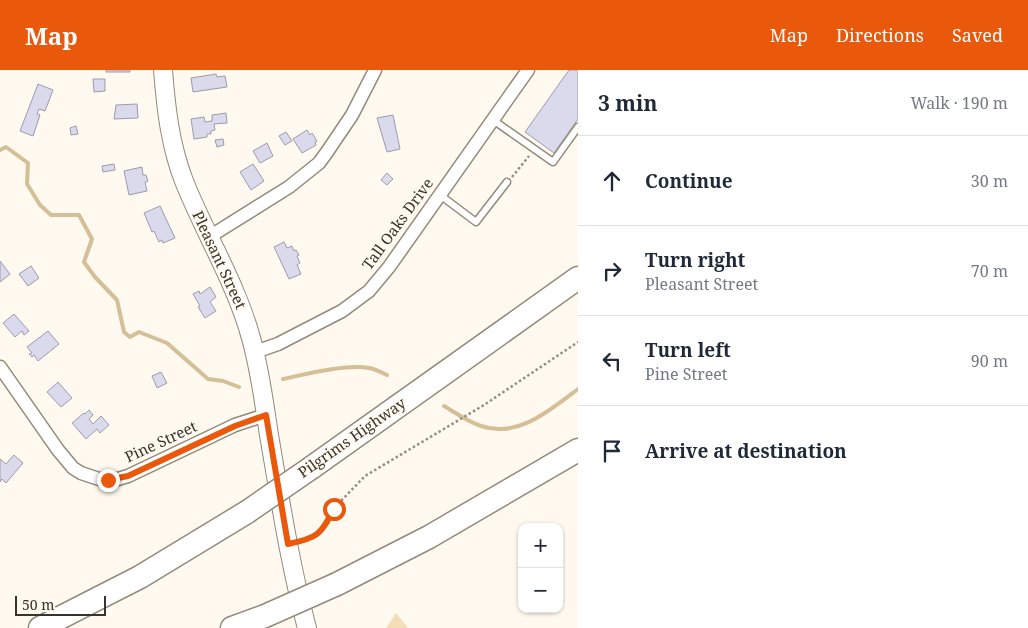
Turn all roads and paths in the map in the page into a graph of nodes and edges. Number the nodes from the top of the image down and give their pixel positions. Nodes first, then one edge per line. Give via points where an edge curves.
1 (163, 70) edge
2 (375, 70) edge
3 (528, 70) edge
4 (493, 120) junction
5 (578, 127) edge
6 (533, 149) junction
7 (507, 182) joint
8 (440, 196) junction
9 (209, 237) junction
10 (578, 278) edge
11 (578, 342) edge
12 (255, 352) junction
13 (0, 367) edge
14 (266, 415) junction
15 (578, 450) edge
16 (288, 544) junction
17 (40, 628) edge
18 (232, 628) edge
19 (307, 628) edge

1 - 9 main road, Pleasant Street via 176,156
2 - 9 street via 352,115 318,163 289,187
3 - 4 street, Tall Oaks Drive
4 - 6 lane
4 - 8 street, Tall Oaks Drive
5 - 6 lane via 553,162
6 - 7 path
7 - 8 lane via 476,222
8 - 12 street, Tall Oaks Drive via 389,267 356,302 278,344
9 - 12 main road, Pleasant Street via 244,314
10 - 17 highway, Pilgrims Highway, bridge via 247,512 134,581
11 - 16 path via 484,405 383,464 361,480 338,504 316,536
12 - 14 main road, Pleasant Street
13 - 14 street, Pine Street via 66,461 81,473 99,479 128,476
14 - 16 main road, Pleasant Street
15 - 18 highway, bridge via 430,537 337,584
16 - 19 main road, Pleasant Street

